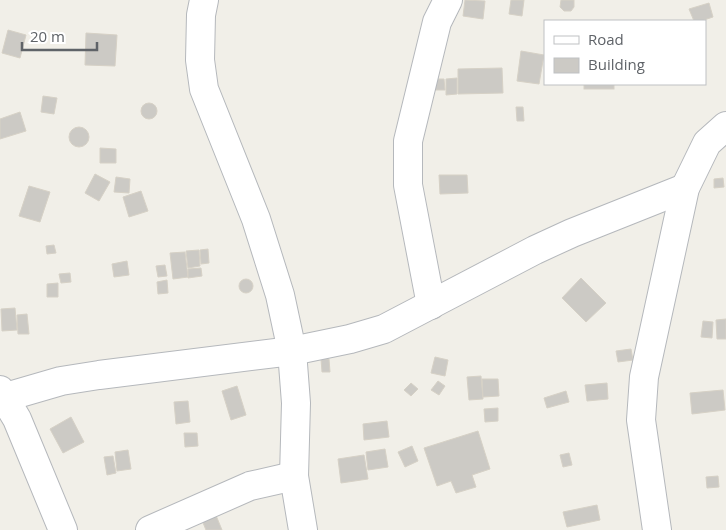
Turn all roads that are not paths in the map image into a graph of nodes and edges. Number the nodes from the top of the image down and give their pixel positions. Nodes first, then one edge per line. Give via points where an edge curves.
1 (204, 0) edge
2 (448, 0) edge
3 (726, 126) edge
4 (685, 188) junction
5 (431, 306) junction
6 (292, 351) junction
7 (3, 394) edge
8 (294, 476) junction
9 (63, 530) edge
10 (150, 530) edge
11 (303, 530) edge
12 (657, 530) edge

1 - 6 street via 200,60 204,88 256,219 280,295
2 - 5 street via 437,22 408,141 408,185
3 - 4 street via 707,143
4 - 5 street via 534,250
4 - 12 street via 644,377 641,420
5 - 6 street via 384,329
6 - 7 street via 99,375
6 - 8 street via 296,403
7 - 9 street via 17,419
8 - 10 street via 250,486
8 - 11 street

